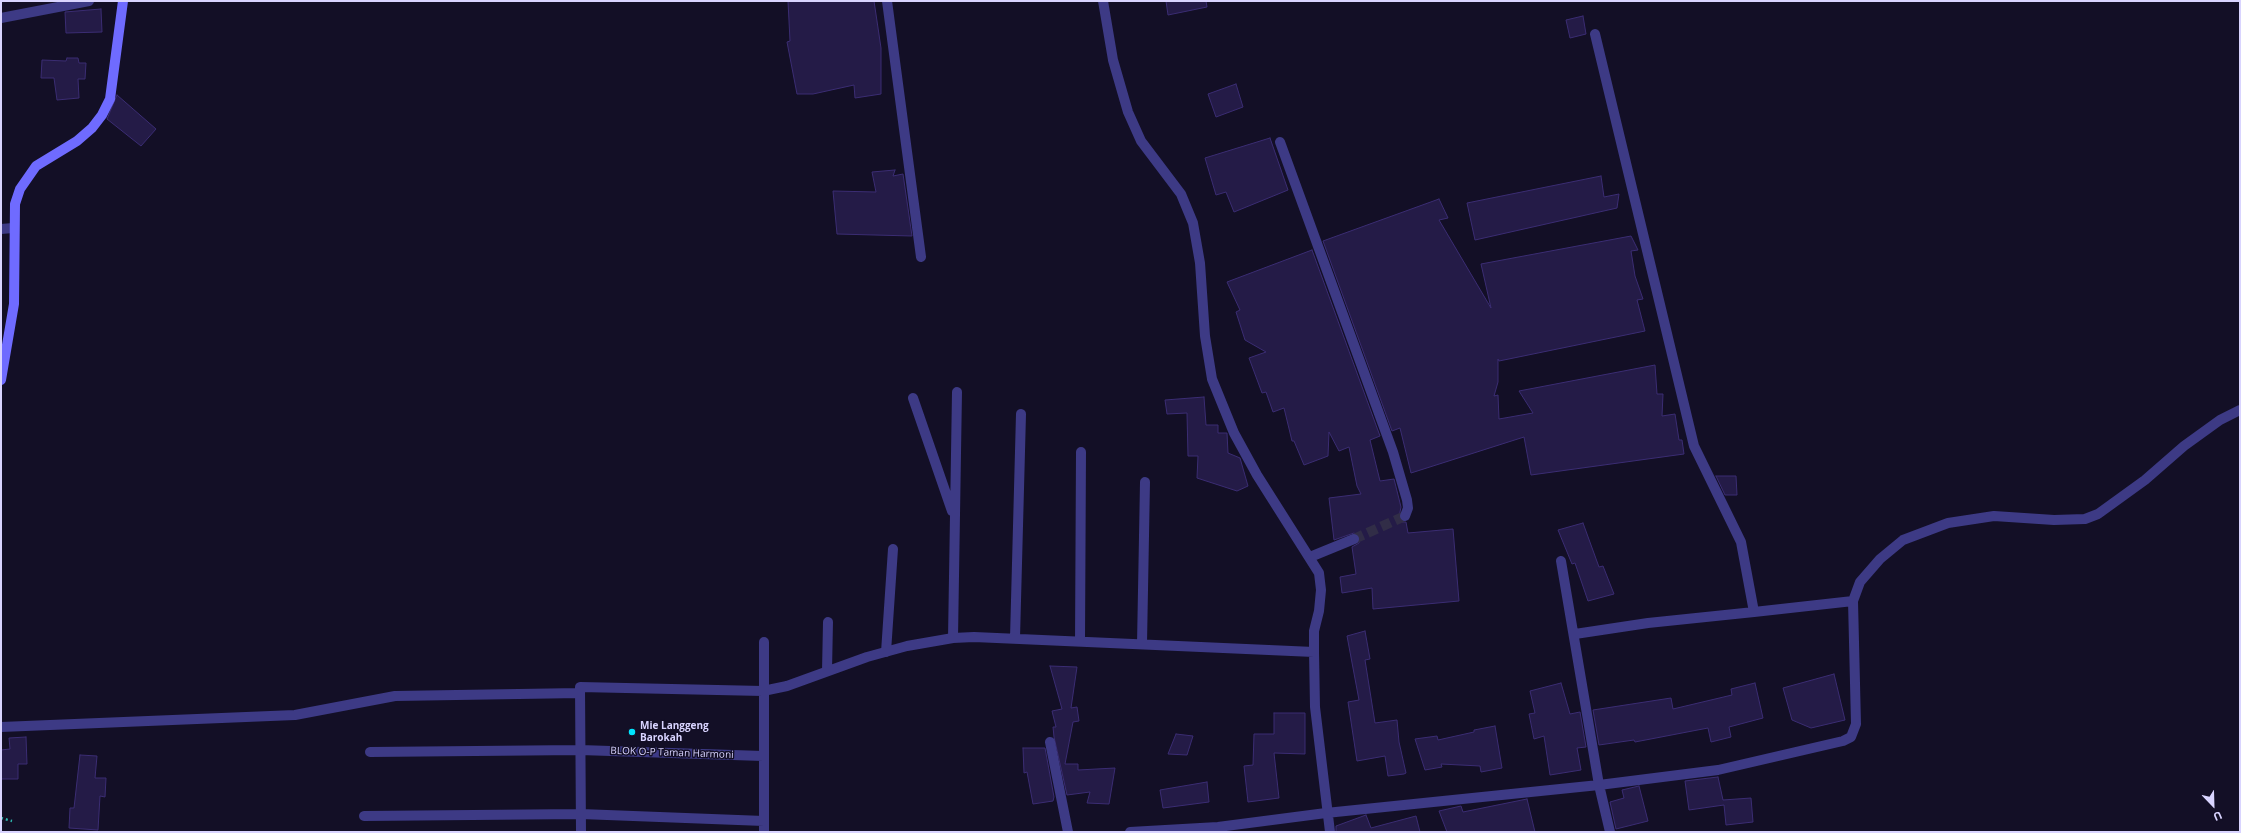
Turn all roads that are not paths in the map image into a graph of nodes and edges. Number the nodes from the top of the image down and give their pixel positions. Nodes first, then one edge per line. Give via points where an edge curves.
1 (89, 1) edge
2 (123, 1) edge
3 (887, 1) edge
4 (1104, 1) edge
5 (1, 18) edge
6 (1595, 34) dead end
7 (1280, 142) dead end
8 (13, 228) junction
9 (1, 229) edge
10 (921, 257) dead end
11 (1, 380) edge
12 (957, 392) dead end
13 (913, 398) dead end
14 (2240, 410) edge
15 (1021, 414) dead end
16 (1081, 452) dead end
17 (1145, 482) dead end
18 (1405, 516) dead end
19 (955, 518) junction
20 (1354, 539) tunnel mouth
21 (893, 549) dead end
22 (1310, 557) junction
23 (1561, 561) dead end
24 (1853, 602) junction
25 (1754, 612) junction
26 (828, 622) dead end
27 (1575, 634) junction
28 (953, 638) junction
29 (1015, 638) junction
30 (1080, 641) junction
31 (764, 642) dead end
32 (1142, 644) junction
33 (886, 652) junction
34 (1314, 652) junction
35 (827, 671) junction
36 (763, 692) junction
37 (580, 693) junction
38 (1, 727) edge
39 (1050, 742) dead end
40 (580, 750) junction
41 (370, 752) dead end
42 (763, 756) junction
43 (1599, 785) junction
44 (1326, 813) junction
45 (580, 814) junction
46 (364, 816) dead end
47 (764, 821) junction
48 (1218, 830) edge
49 (581, 832) edge
50 (764, 832) edge
51 (1068, 832) edge
52 (1130, 832) edge
53 (1330, 832) edge
54 (1610, 832) edge

1 - 5 street
2 - 8 main road via 110,99 92,128 36,166 25,180 15,204
3 - 10 street
4 - 22 street via 1120,87 1128,112 1141,141 1181,194 1193,223 1200,263 1205,336 1212,379 1234,433 1257,475
6 - 25 street via 1694,446 1741,542
7 - 18 street via 1393,452 1407,500
8 - 9 street
8 - 11 main road via 14,304
12 - 19 street
13 - 19 street
14 - 24 street via 2220,420 2184,446 2109,508 2085,519 2054,520 1994,516 1948,524 1903,540 1880,559 1860,582
15 - 29 street
16 - 30 street
17 - 32 street
19 - 28 street
20 - 22 street
21 - 33 street
22 - 34 street via 1319,573 1321,590 1314,631
23 - 27 street
24 - 25 street
24 - 43 street via 1856,724 1850,737 1843,741 1718,770
25 - 27 street via 1648,623
26 - 35 street
27 - 43 street
28 - 29 street
28 - 33 street
29 - 30 street
30 - 32 street
31 - 36 street
32 - 34 street
33 - 35 street
34 - 44 street via 1315,707
35 - 36 street via 788,686
36 - 37 street via 580,687
36 - 42 street
37 - 38 street via 395,696 295,715
37 - 40 street
39 - 51 street
40 - 41 street, BLOK O-P Taman Harmoni
40 - 42 street, BLOK O-P Taman Harmoni
40 - 45 street
42 - 47 street
43 - 44 street
43 - 54 street
44 - 48 street
44 - 53 street
45 - 46 street
45 - 47 street
45 - 49 street
47 - 50 street
48 - 52 street

